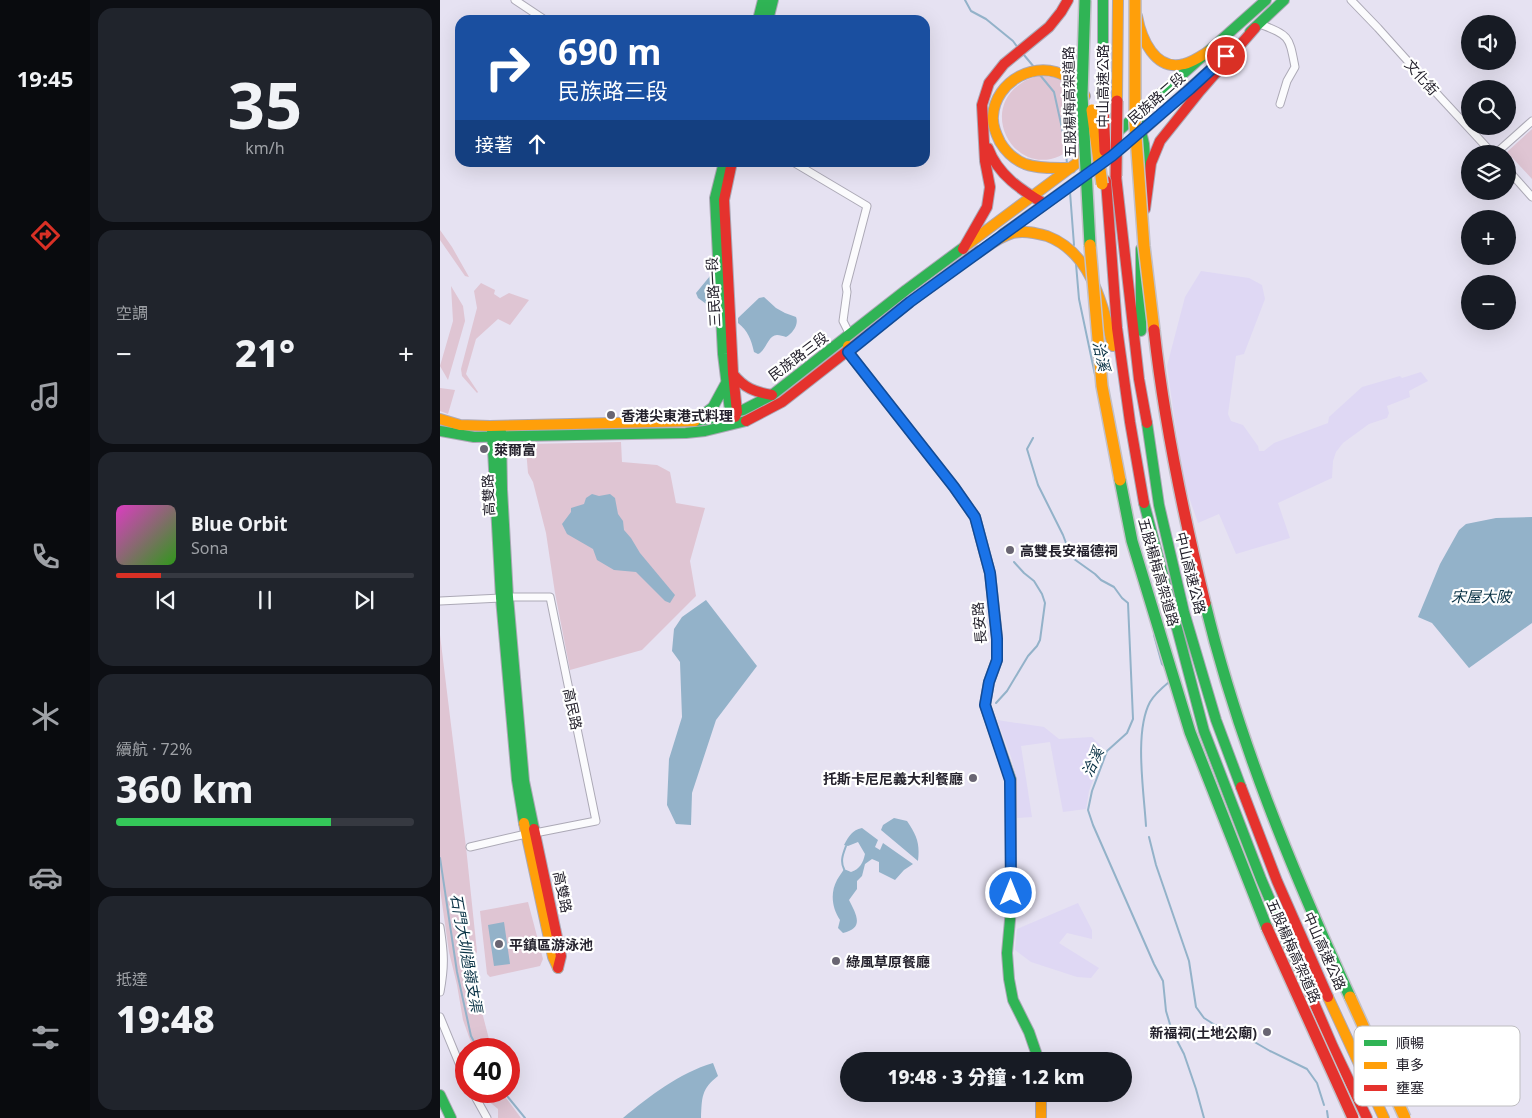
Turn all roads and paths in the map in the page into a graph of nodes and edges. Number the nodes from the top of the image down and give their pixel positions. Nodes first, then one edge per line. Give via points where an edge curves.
1 (515, 0) edge
2 (763, 0) edge
3 (772, 0) edge
4 (1068, 0) edge
5 (1085, 0) edge
6 (1102, 0) edge
7 (1118, 0) edge
8 (1266, 0) edge
9 (1284, 0) edge
10 (1351, 0) edge
11 (1136, 3) edge
12 (538, 15) edge
13 (759, 15) edge
14 (769, 15) edge
15 (1258, 26) junction
16 (1209, 51) junction
17 (1280, 104) dead end
18 (1138, 115) junction
19 (1532, 121) edge
20 (982, 126) junction
21 (1141, 132) junction
22 (1111, 138) joint
23 (1486, 145) edge
24 (1504, 145) edge
25 (1112, 156) joint
26 (723, 167) edge
27 (731, 167) edge
28 (801, 167) edge
29 (1071, 168) junction
30 (1516, 179) edge
31 (1108, 180) junction
32 (1147, 185) junction
33 (1032, 197) junction
34 (1532, 197) edge
35 (1045, 204) junction
36 (968, 252) junction
37 (850, 335) junction
38 (848, 352) junction
39 (729, 378) junction
40 (772, 395) junction
41 (733, 417) junction
42 (1146, 418) junction
43 (440, 419) edge
44 (689, 422) junction
45 (1130, 422) junction
46 (440, 431) edge
47 (496, 431) junction
48 (505, 598) junction
49 (440, 601) edge
50 (530, 834) junction
51 (470, 847) dead end
52 (440, 927) edge
53 (440, 992) edge
54 (440, 1017) edge
55 (1363, 1026) edge
56 (1037, 1052) edge
57 (455, 1053) edge
58 (1354, 1054) edge
59 (1354, 1091) edge
60 (440, 1095) edge
61 (1041, 1102) edge
62 (479, 1103) edge
63 (1361, 1106) edge
64 (1378, 1106) edge
65 (1400, 1106) edge
66 (451, 1118) edge
67 (487, 1118) edge
68 (1041, 1118) edge
69 (1353, 1118) edge
70 (1367, 1118) edge
71 (1384, 1118) edge
72 (1405, 1118) edge

1 - 12 street
2 - 13 main road
3 - 14 main road
4 - 20 main road via 1049,26 1004,64 989,83 982,105
5 - 69 main road, 五股楊梅高架道路, bridge via 1082,95 1088,220 1102,386 1132,541 1190,732 1270,936
6 - 31 main road, 中山高速公路, bridge
7 - 31 main road, 中山高速公路, bridge via 1117,101
8 - 16 main road, 民族路二段
9 - 15 main road, 民族路二段
10 - 23 street, 文化街
11 - 16 main road via 1138,25 1144,40 1162,61 1183,65
11 - 18 main road
11 - 55 main road, bridge via 1135,123 1144,246 1158,367 1186,531 1216,649 1267,802
15 - 17 street via 1277,31 1291,46 1295,67
15 - 21 main road, 民族路二段
15 - 32 main road via 1188,104 1160,141
16 - 18 main road, 民族路二段
18 - 21 main road
18 - 22 main road, 民族路二段
19 - 24 street
20 - 33 main road via 990,156 998,168
20 - 36 main road via 990,187 986,207
21 - 25 main road, 民族路二段
21 - 32 main road
22 - 29 main road, 民族路三段
25 - 35 main road, 民族路三段
26 - 39 main road, 三民路一段 via 715,198 723,354
27 - 39 main road, 三民路一段 via 724,200
28 - 37 street via 867,206 846,286 848,292 843,321
29 - 31 main road, bridge via 1028,165 1014,158 1002,146 995,132 993,116 1005,86 1017,76 1032,70 1048,70 1063,74 1076,84 1092,110
29 - 33 main road, 民族路三段
30 - 34 street
31 - 42 main road, 中山高速公路
31 - 45 main road, 中山高速公路 via 1117,328
32 - 42 main road via 1140,265
33 - 35 main road
33 - 36 main road, 民族路三段
35 - 36 main road, 民族路三段
36 - 37 main road, 民族路三段 via 906,290
36 - 38 main road, 民族路三段
36 - 45 main road via 1014,233 1031,232 1055,239 1078,257 1096,287 1102,305
37 - 38 main road
37 - 40 main road, 民族路三段
38 - 41 main road, 民族路三段 via 782,402 744,422
38 - 56 main road, 長安路 via 975,517 990,573 997,639 997,660 985,705 1010,780 1009,979 1013,1000
39 - 40 main road via 753,392
39 - 41 main road, 三民路一段
39 - 44 main road, 三民路一段 via 711,411
40 - 41 main road, 民族路三段
41 - 44 main road, 民族路三段
41 - 47 main road, 民族路三段 via 686,433
42 - 58 main road, 中山高速公路 via 1159,505 1184,612 1216,720 1277,881
43 - 47 main road, 民族路三段
44 - 47 main road, 民族路三段
45 - 59 main road, 中山高速公路 via 1144,502 1204,731 1261,879
46 - 47 main road, 民族路三段 via 468,437
47 - 48 main road, 高雙路
48 - 49 street
48 - 50 main road, 高雙路 via 517,780
48 - 50 street, 高民路 via 550,597 596,821
50 - 50 main road, 高雙路 via 553,957 558,968 561,956
50 - 51 street
52 - 53 street via 444,956
54 - 57 street
60 - 66 main road
61 - 68 main road
62 - 67 street
63 - 70 main road, 中山高速公路
64 - 71 main road, 中山高速公路
65 - 72 main road, bridge

